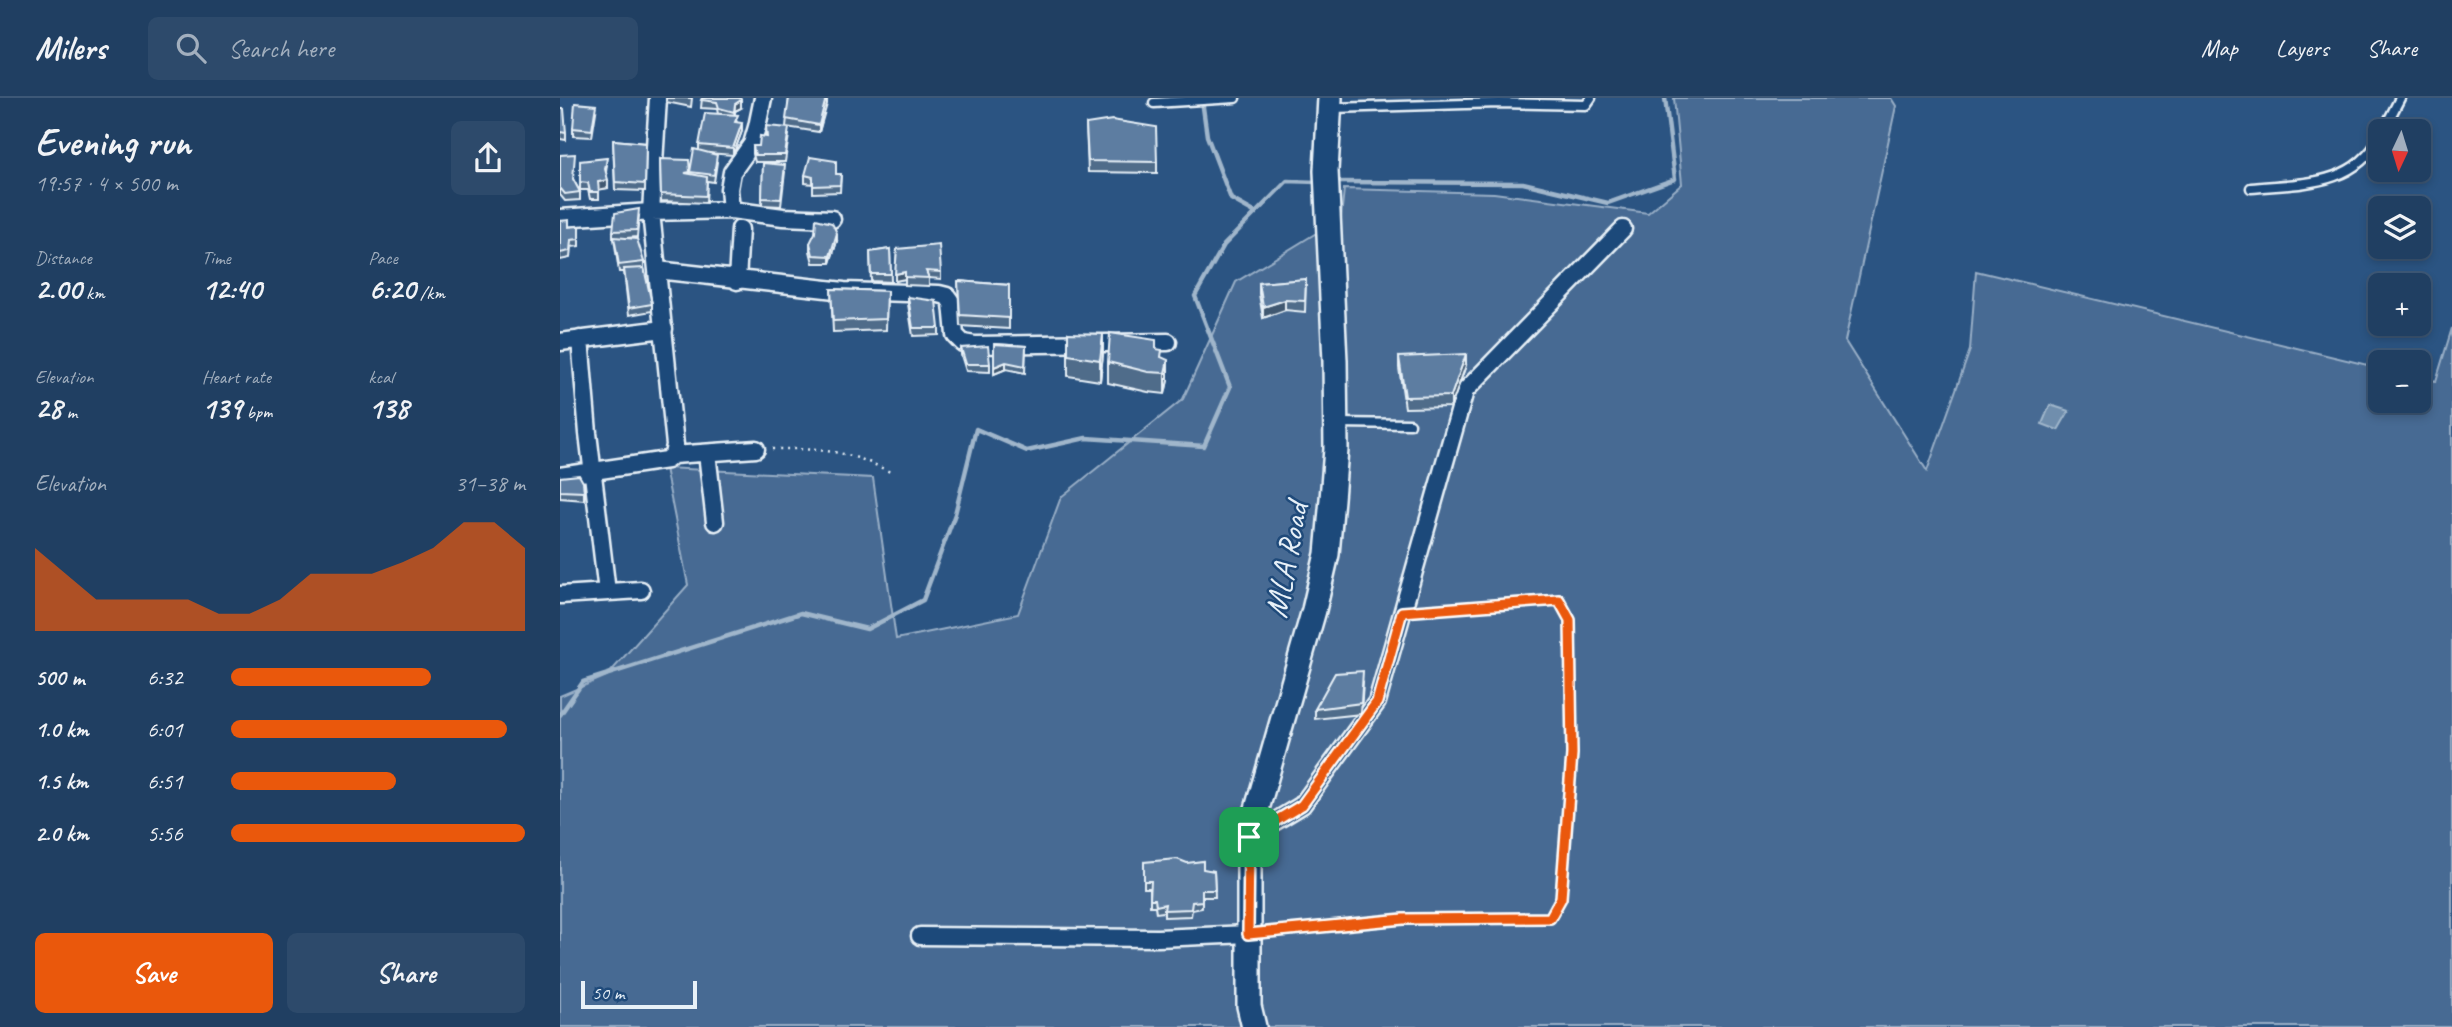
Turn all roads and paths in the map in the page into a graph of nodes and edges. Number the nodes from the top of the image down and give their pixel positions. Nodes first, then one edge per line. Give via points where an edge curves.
1 (658, 98) edge
2 (763, 98) edge
3 (1235, 98) edge
4 (1591, 98) edge
5 (2400, 98) edge
6 (1154, 103) dead end
7 (1330, 103) edge
8 (2389, 119) edge
9 (2368, 153) edge
10 (2251, 188) dead end
11 (731, 210) junction
12 (651, 212) junction
13 (560, 218) edge
14 (832, 219) dead end
15 (740, 229) dead end
16 (1623, 229) dead end
17 (657, 270) junction
18 (737, 281) junction
19 (664, 328) junction
20 (580, 339) junction
21 (560, 342) edge
22 (1168, 342) dead end
23 (1335, 423) junction
24 (1410, 424) dead end
25 (756, 449) joint
26 (707, 453) junction
27 (673, 455) junction
28 (890, 471) dead end
29 (593, 473) junction
30 (560, 476) edge
31 (715, 522) dead end
32 (641, 590) dead end
33 (607, 592) junction
34 (560, 595) edge
35 (1402, 612) junction
36 (1249, 837) junction
37 (1248, 934) junction
38 (920, 936) dead end
39 (1254, 1027) edge

1 - 12 street
2 - 11 street via 758,127 733,172
3 - 6 lane
4 - 7 lane via 1586,105
5 - 8 lane
7 - 23 street, MLA Road via 1326,171
9 - 10 lane via 2326,181
11 - 12 street
11 - 14 street
12 - 13 street
12 - 17 street
15 - 18 street
16 - 35 street via 1465,391
17 - 18 street
17 - 19 street
18 - 22 street via 947,296 952,303 954,335 975,345
19 - 20 street
19 - 27 street
20 - 21 street
20 - 29 street
23 - 24 lane
23 - 36 street, MLA Road via 1327,554
25 - 26 street
25 - 28 path via 845,452
26 - 27 street
26 - 31 street
27 - 29 street via 667,460
29 - 30 street
29 - 33 street
32 - 33 street
33 - 34 street
35 - 36 street via 1377,702 1302,805
35 - 37 path via 1559,600 1570,620 1572,754 1561,898 1550,918 1403,919
36 - 37 street, MLA Road
37 - 38 street
37 - 39 street, MLA Road via 1249,1006

